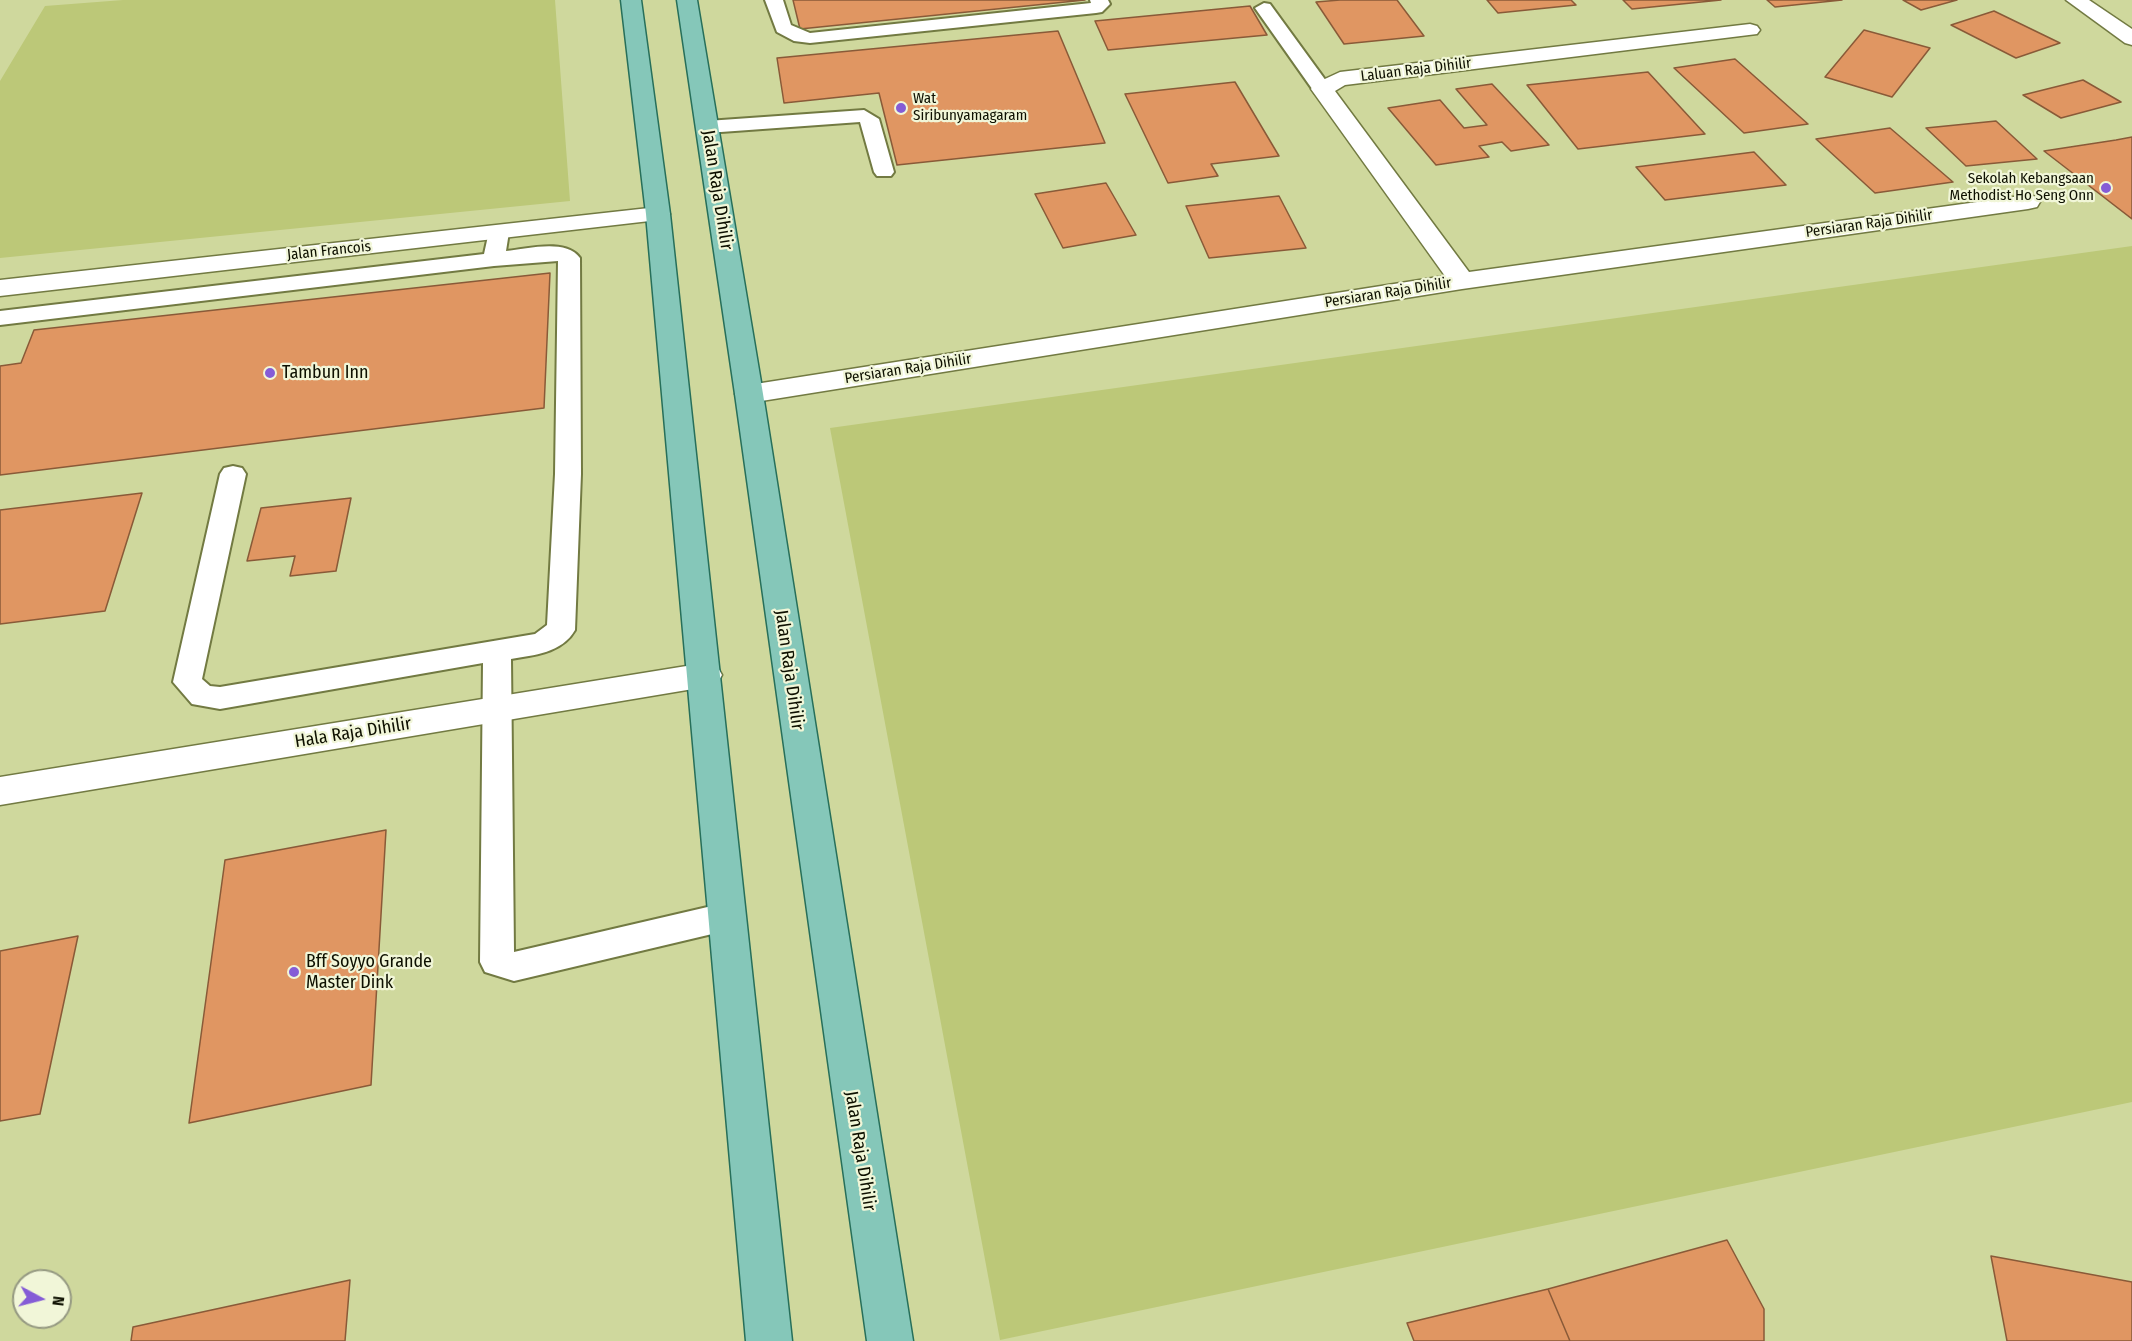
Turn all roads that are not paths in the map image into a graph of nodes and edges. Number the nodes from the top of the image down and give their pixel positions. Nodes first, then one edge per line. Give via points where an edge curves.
1 (631, 0) edge
2 (687, 0) edge
3 (774, 0) edge
4 (1099, 0) edge
5 (2076, 0) edge
6 (2104, 0) edge
7 (1264, 8) dead end
8 (2132, 19) edge
9 (1750, 30) dead end
10 (2132, 39) edge
11 (1322, 89) junction
12 (707, 128) junction
13 (884, 172) dead end
14 (2028, 202) dead end
15 (658, 214) junction
16 (498, 232) junction
17 (494, 259) junction
18 (1462, 281) junction
19 (0, 288) edge
20 (0, 318) edge
21 (748, 394) junction
22 (233, 474) dead end
23 (497, 649) junction
24 (705, 675) junction
25 (498, 709) junction
26 (0, 791) edge
27 (729, 916) junction
28 (769, 1341) edge
29 (890, 1341) edge

1 - 15 main road
2 - 12 main road, Jalan Raja Dihilir
3 - 4 lane via 783,28 810,38 1096,8 1101,4
5 - 10 street
6 - 8 street
7 - 11 lane
9 - 11 street, Laluan Raja Dihilir via 1340,79
11 - 18 street
12 - 13 lane via 864,116 869,119
12 - 21 main road, Jalan Raja Dihilir
14 - 18 street, Persiaran Raja Dihilir
15 - 16 street, Jalan Francois
15 - 24 main road
16 - 17 lane
16 - 19 street, Jalan Francois
17 - 20 lane
17 - 23 lane via 558,253 569,258 568,474 561,630 542,643
18 - 21 street, Persiaran Raja Dihilir
21 - 29 main road, Jalan Raja Dihilir
22 - 23 lane via 187,682 202,696 220,698
23 - 25 lane
24 - 25 street, Hala Raja Dihilir
24 - 27 main road
25 - 26 street, Hala Raja Dihilir
25 - 27 lane via 497,962 514,967
27 - 28 main road

